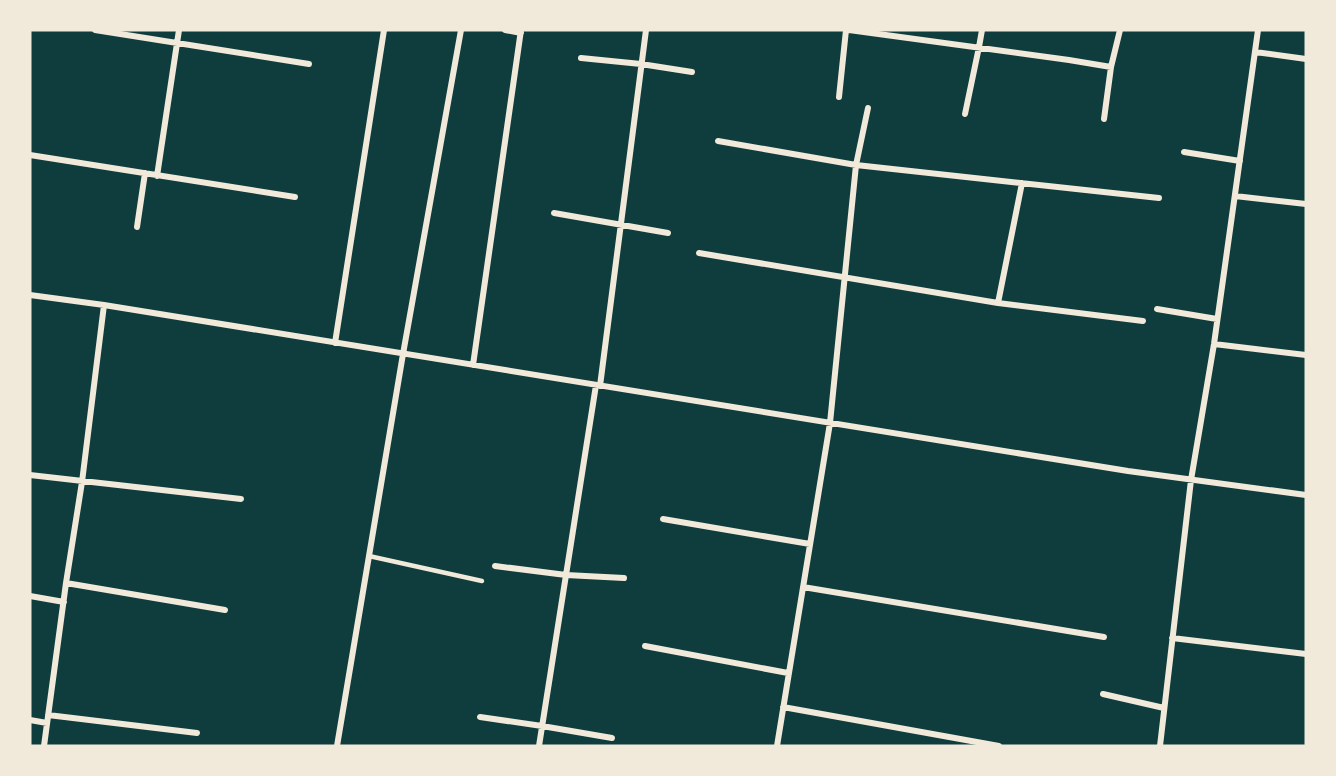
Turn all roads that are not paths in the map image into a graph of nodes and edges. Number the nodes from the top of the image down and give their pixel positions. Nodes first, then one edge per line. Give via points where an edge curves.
1 (95, 30) edge
2 (179, 30) edge
3 (384, 30) edge
4 (461, 30) edge
5 (505, 30) edge
6 (646, 30) edge
7 (848, 30) edge
8 (982, 30) edge
9 (1120, 30) edge
10 (1258, 30) edge
11 (521, 31) edge
12 (176, 43) junction
13 (979, 47) junction
14 (1255, 52) junction
15 (581, 58) dead end
16 (1306, 59) edge
17 (309, 64) dead end
18 (641, 64) junction
19 (1111, 68) junction
20 (692, 72) dead end
21 (839, 98) dead end
22 (868, 108) dead end
23 (965, 114) dead end
24 (1104, 119) dead end
25 (718, 141) dead end
26 (1184, 152) dead end
27 (30, 155) edge
28 (1240, 161) junction
29 (856, 165) junction
30 (145, 173) junction
31 (157, 176) junction
32 (1022, 183) junction
33 (1235, 196) junction
34 (295, 197) dead end
35 (1159, 198) dead end
36 (1306, 204) edge
37 (554, 213) dead end
38 (621, 224) junction
39 (137, 227) dead end
40 (668, 233) dead end
41 (699, 253) dead end
42 (845, 277) junction
43 (30, 295) edge
44 (998, 303) junction
45 (104, 305) junction
46 (1157, 309) dead end
47 (1217, 319) junction
48 (1143, 321) dead end
49 (335, 343) junction
50 (1214, 344) junction
51 (403, 354) junction
52 (1306, 355) edge
53 (473, 365) junction
54 (598, 385) junction
55 (830, 423) junction
56 (30, 475) edge
57 (1191, 480) junction
58 (82, 482) junction
59 (1306, 495) edge
60 (241, 499) dead end
61 (663, 519) dead end
62 (810, 544) junction
63 (369, 556) junction
64 (495, 566) dead end
65 (566, 575) junction
66 (624, 578) dead end
67 (482, 581) dead end
68 (66, 583) junction
69 (803, 587) junction
70 (30, 596) edge
71 (64, 602) junction
72 (225, 610) dead end
73 (1104, 637) dead end
74 (1173, 638) junction
75 (645, 646) dead end
76 (1306, 654) edge
77 (788, 673) junction
78 (1103, 694) dead end
79 (783, 707) junction
80 (1164, 708) junction
81 (48, 715) junction
82 (480, 717) dead end
83 (30, 720) edge
84 (47, 723) junction
85 (542, 726) junction
86 (198, 733) dead end
87 (612, 738) dead end
88 (44, 746) edge
89 (338, 746) edge
90 (539, 746) edge
91 (777, 746) edge
92 (999, 746) edge
93 (1160, 746) edge

1 - 12 street
2 - 12 street
3 - 49 street
4 - 51 street
5 - 11 street
6 - 18 street
7 - 13 street
7 - 21 street
8 - 13 street
9 - 19 street
10 - 14 street
11 - 53 street
12 - 17 street
12 - 31 street
13 - 19 street
13 - 23 street
14 - 16 street
14 - 28 street
15 - 18 street
18 - 20 street
18 - 38 street
19 - 24 street
22 - 29 street
25 - 29 street
26 - 28 street
27 - 30 street
28 - 33 street
29 - 32 street
29 - 42 street
30 - 31 street
30 - 39 street
31 - 34 street
32 - 35 street
32 - 44 street
33 - 36 street
33 - 47 street
37 - 38 street
38 - 40 street
38 - 54 street
41 - 42 street
42 - 44 street
42 - 55 street
43 - 45 street
44 - 48 street
45 - 49 street
45 - 58 street
46 - 47 street
47 - 50 street
49 - 51 street
50 - 52 street
50 - 57 street
51 - 53 street
51 - 63 street
53 - 54 street
54 - 55 street
54 - 65 street
55 - 57 street
55 - 62 street
56 - 58 street
57 - 59 street
57 - 74 street
58 - 60 street
58 - 68 street
61 - 62 street
62 - 69 street
63 - 67 lane
63 - 89 street
64 - 65 street
65 - 66 street
65 - 85 street
68 - 71 street
68 - 72 street
69 - 73 street
69 - 77 street
70 - 71 street
71 - 81 street
74 - 76 street
74 - 80 street
75 - 77 street
77 - 79 street
78 - 80 street
79 - 91 street
79 - 92 street
80 - 93 street
81 - 84 street
81 - 86 street
82 - 85 street
83 - 84 street
84 - 88 street
85 - 87 street
85 - 90 street

